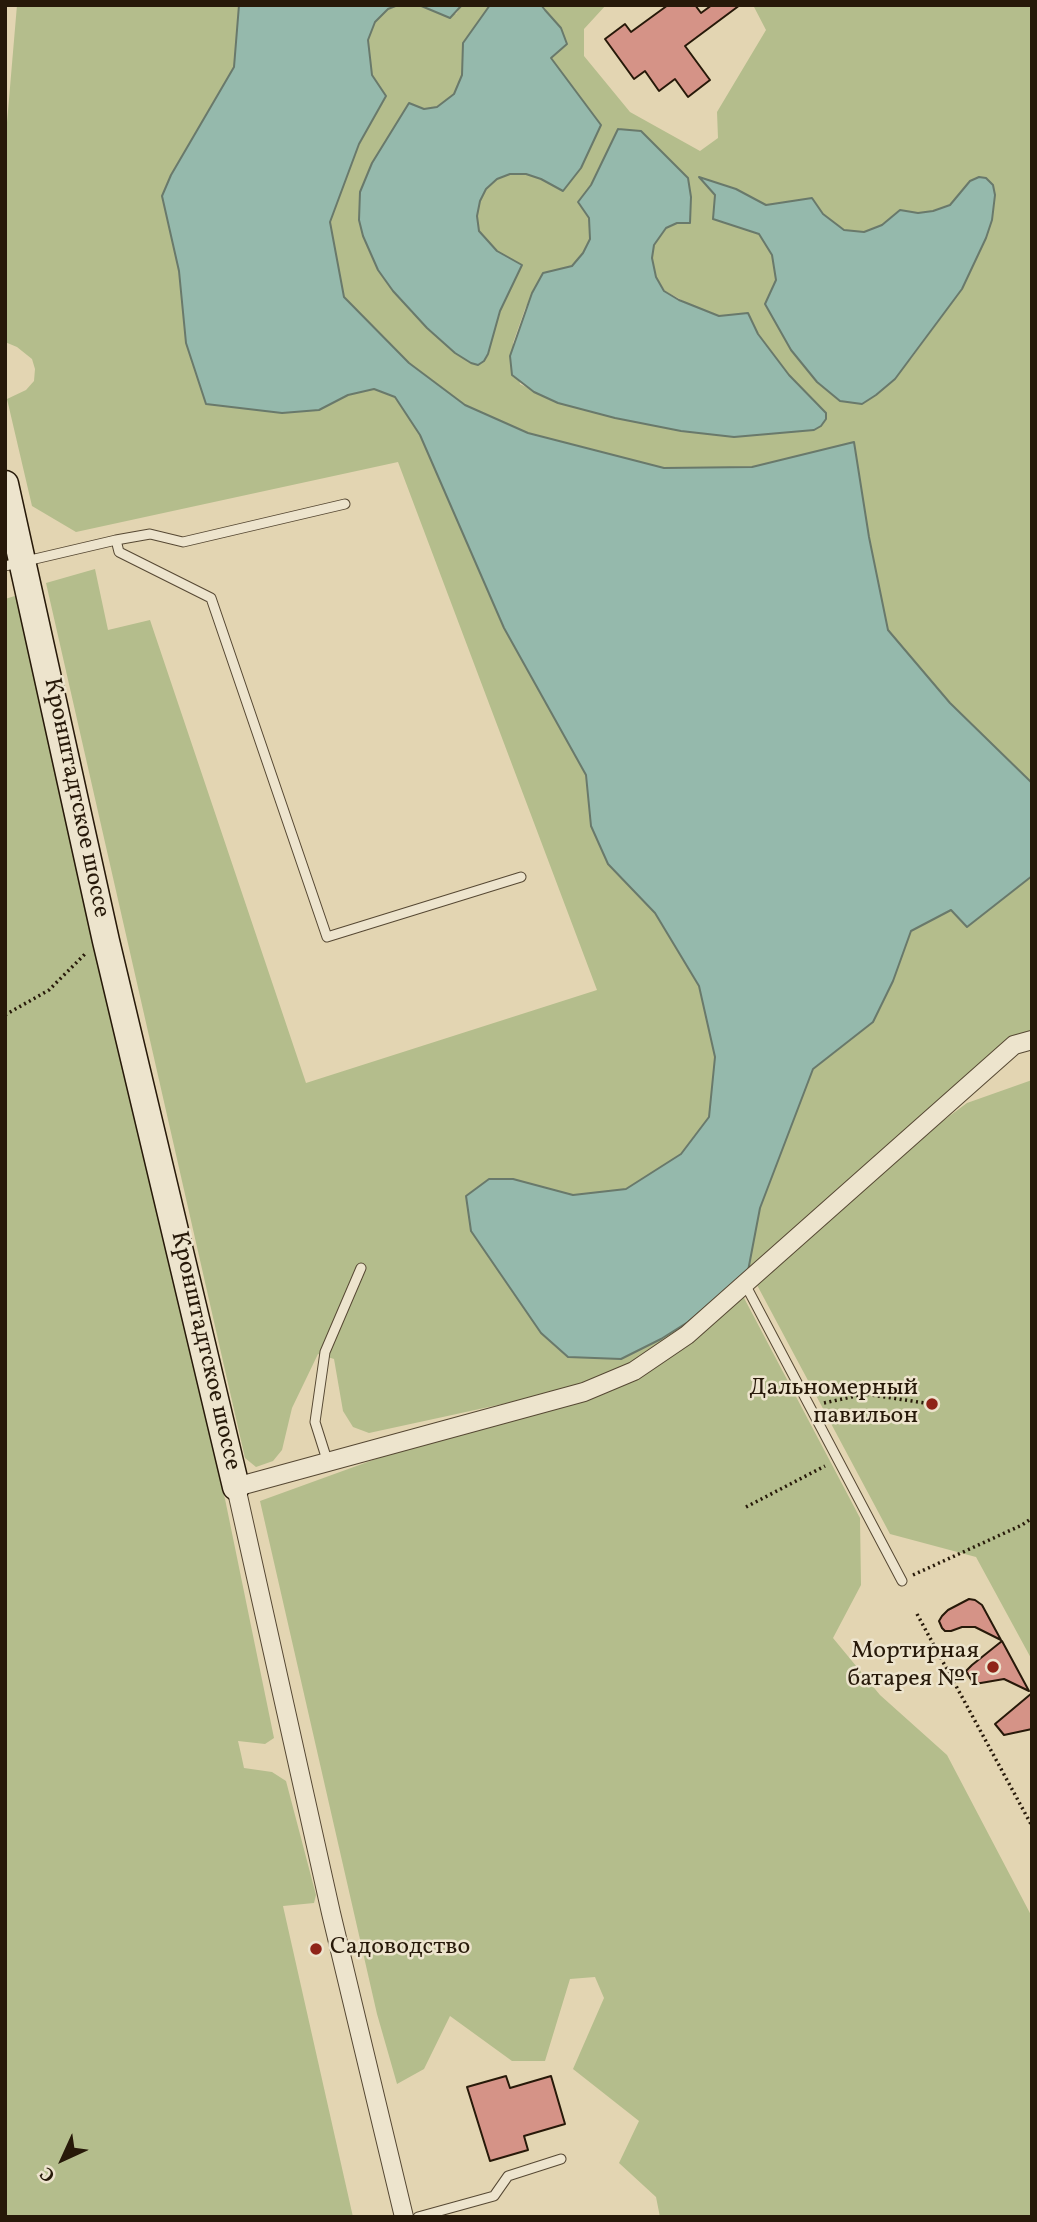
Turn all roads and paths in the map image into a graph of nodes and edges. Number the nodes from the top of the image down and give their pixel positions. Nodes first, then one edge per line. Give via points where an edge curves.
1 (5, 484) edge
2 (345, 504) dead end
3 (116, 540) junction
4 (14, 564) edge
5 (521, 877) dead end
6 (88, 952) dead end
7 (5, 1015) edge
8 (1032, 1040) edge
9 (361, 1268) dead end
10 (745, 1284) junction
11 (932, 1404) dead end
12 (809, 1406) junction
13 (838, 1459) junction
14 (327, 1463) junction
15 (236, 1488) junction
16 (746, 1507) dead end
17 (1032, 1518) edge
18 (902, 1581) joint
19 (917, 1614) dead end
20 (1032, 1826) edge
21 (561, 2159) dead end
22 (404, 2217) edge
23 (418, 2217) edge

1 - 4 street, Кронштадтское шоссе
2 - 3 lane via 183,542 150,534
3 - 4 lane
3 - 5 lane via 119,552 211,598 327,937
4 - 15 street, Кронштадтское шоссе
6 - 7 path via 49,989
8 - 10 street via 1014,1045
9 - 14 lane via 325,1352 315,1422
10 - 12 lane
10 - 14 street via 687,1335 634,1371 584,1392
11 - 12 path via 864,1394
12 - 13 lane
13 - 16 path
13 - 18 lane
14 - 15 street
15 - 22 street, Кронштадтское шоссе
17 - 18 path
19 - 20 path
21 - 23 lane via 508,2176 494,2196

